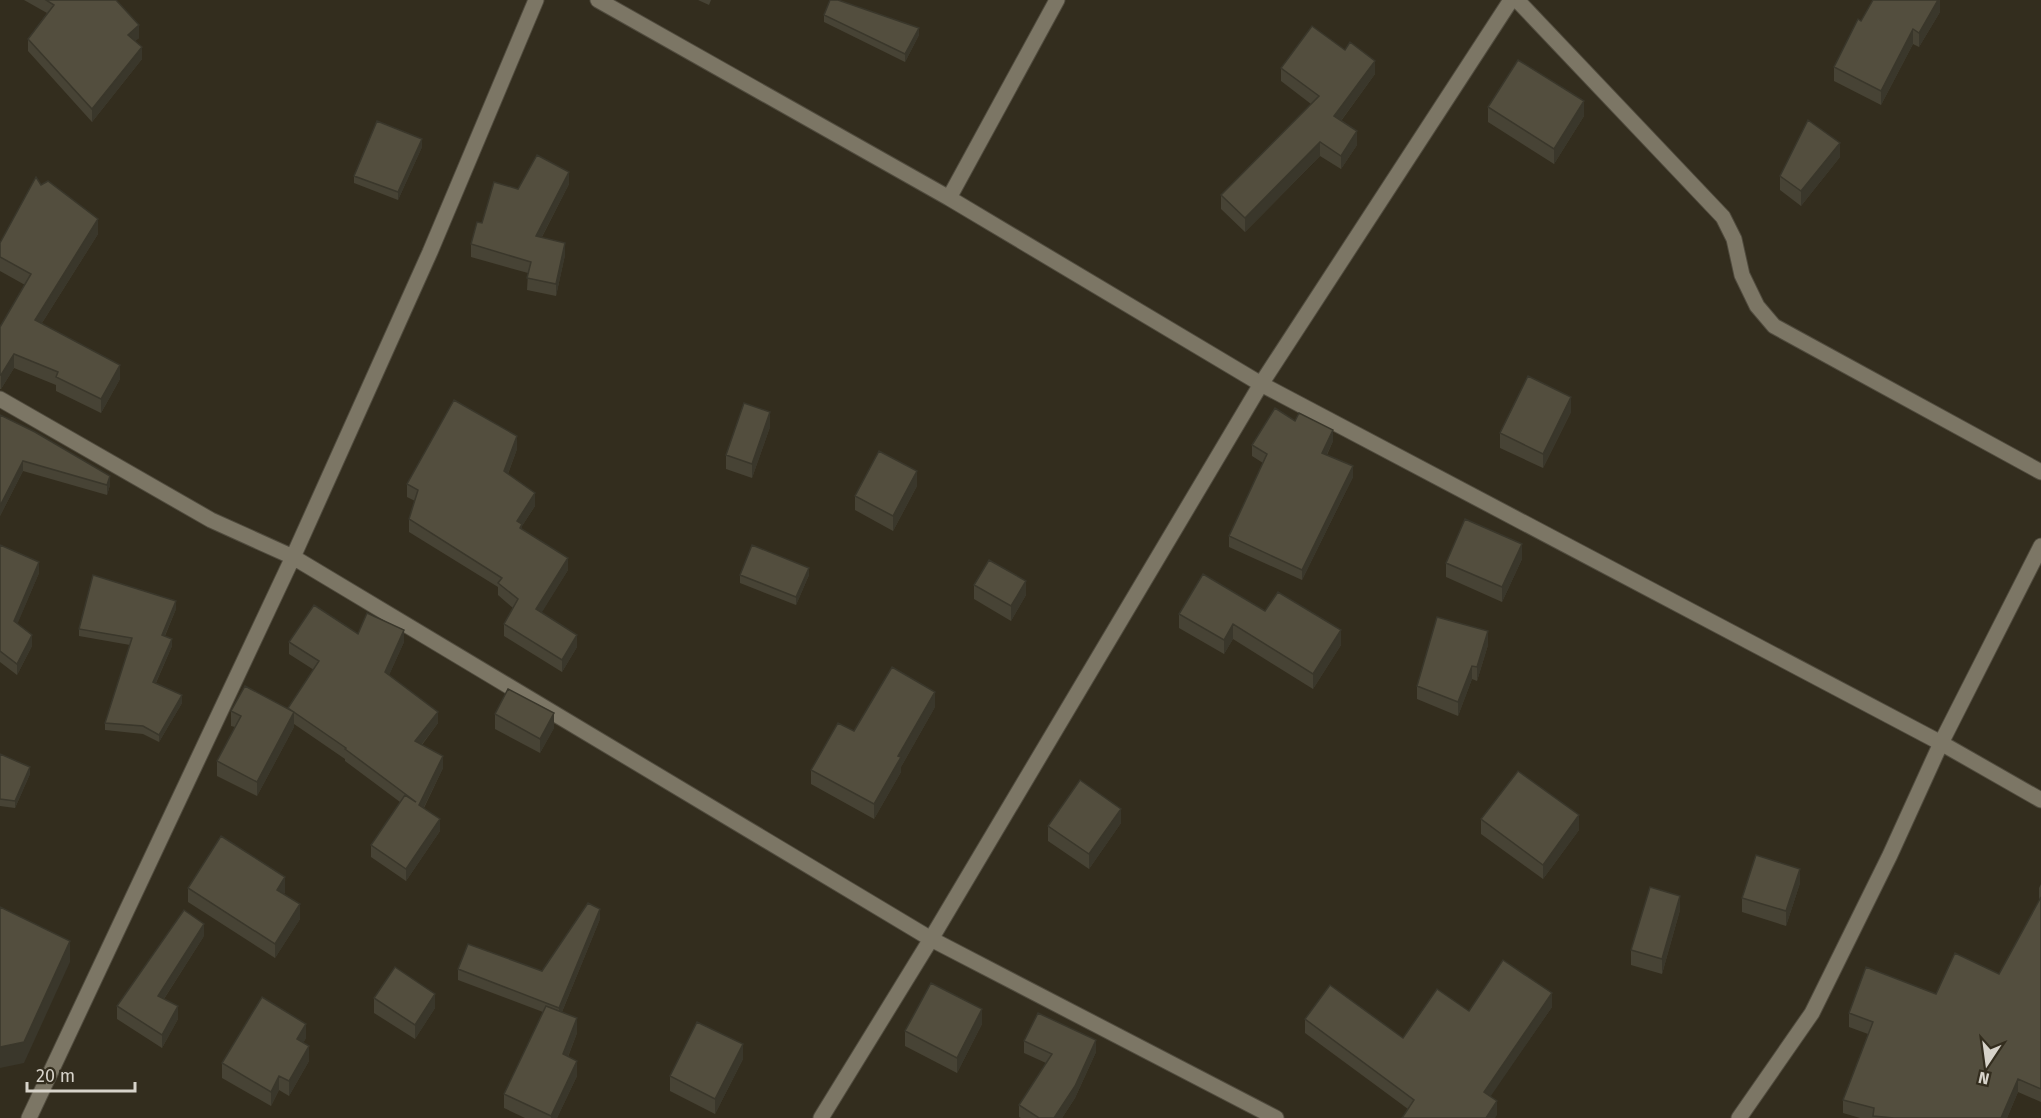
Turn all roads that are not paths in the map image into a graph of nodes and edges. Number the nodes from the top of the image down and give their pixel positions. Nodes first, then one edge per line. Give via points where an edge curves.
1 (536, 0) edge
2 (598, 0) edge
3 (1057, 0) edge
4 (1511, 0) edge
5 (1517, 0) edge
6 (949, 198) junction
7 (1261, 384) junction
8 (0, 399) edge
9 (2041, 472) edge
10 (2041, 546) edge
11 (293, 557) junction
12 (1941, 743) junction
13 (2041, 800) edge
14 (931, 939) junction
15 (29, 1118) edge
16 (821, 1118) edge
17 (1276, 1118) edge
18 (1739, 1118) edge

1 - 11 street via 430,252
2 - 6 street
3 - 6 street
4 - 7 street
5 - 9 street via 1724,218 1734,239 1742,275 1757,306 1774,326
6 - 7 street
7 - 12 street
7 - 14 street
8 - 11 street via 211,520
10 - 12 street
11 - 14 street
11 - 15 street
12 - 13 street
12 - 18 street via 1812,1013
14 - 16 street
14 - 17 street

